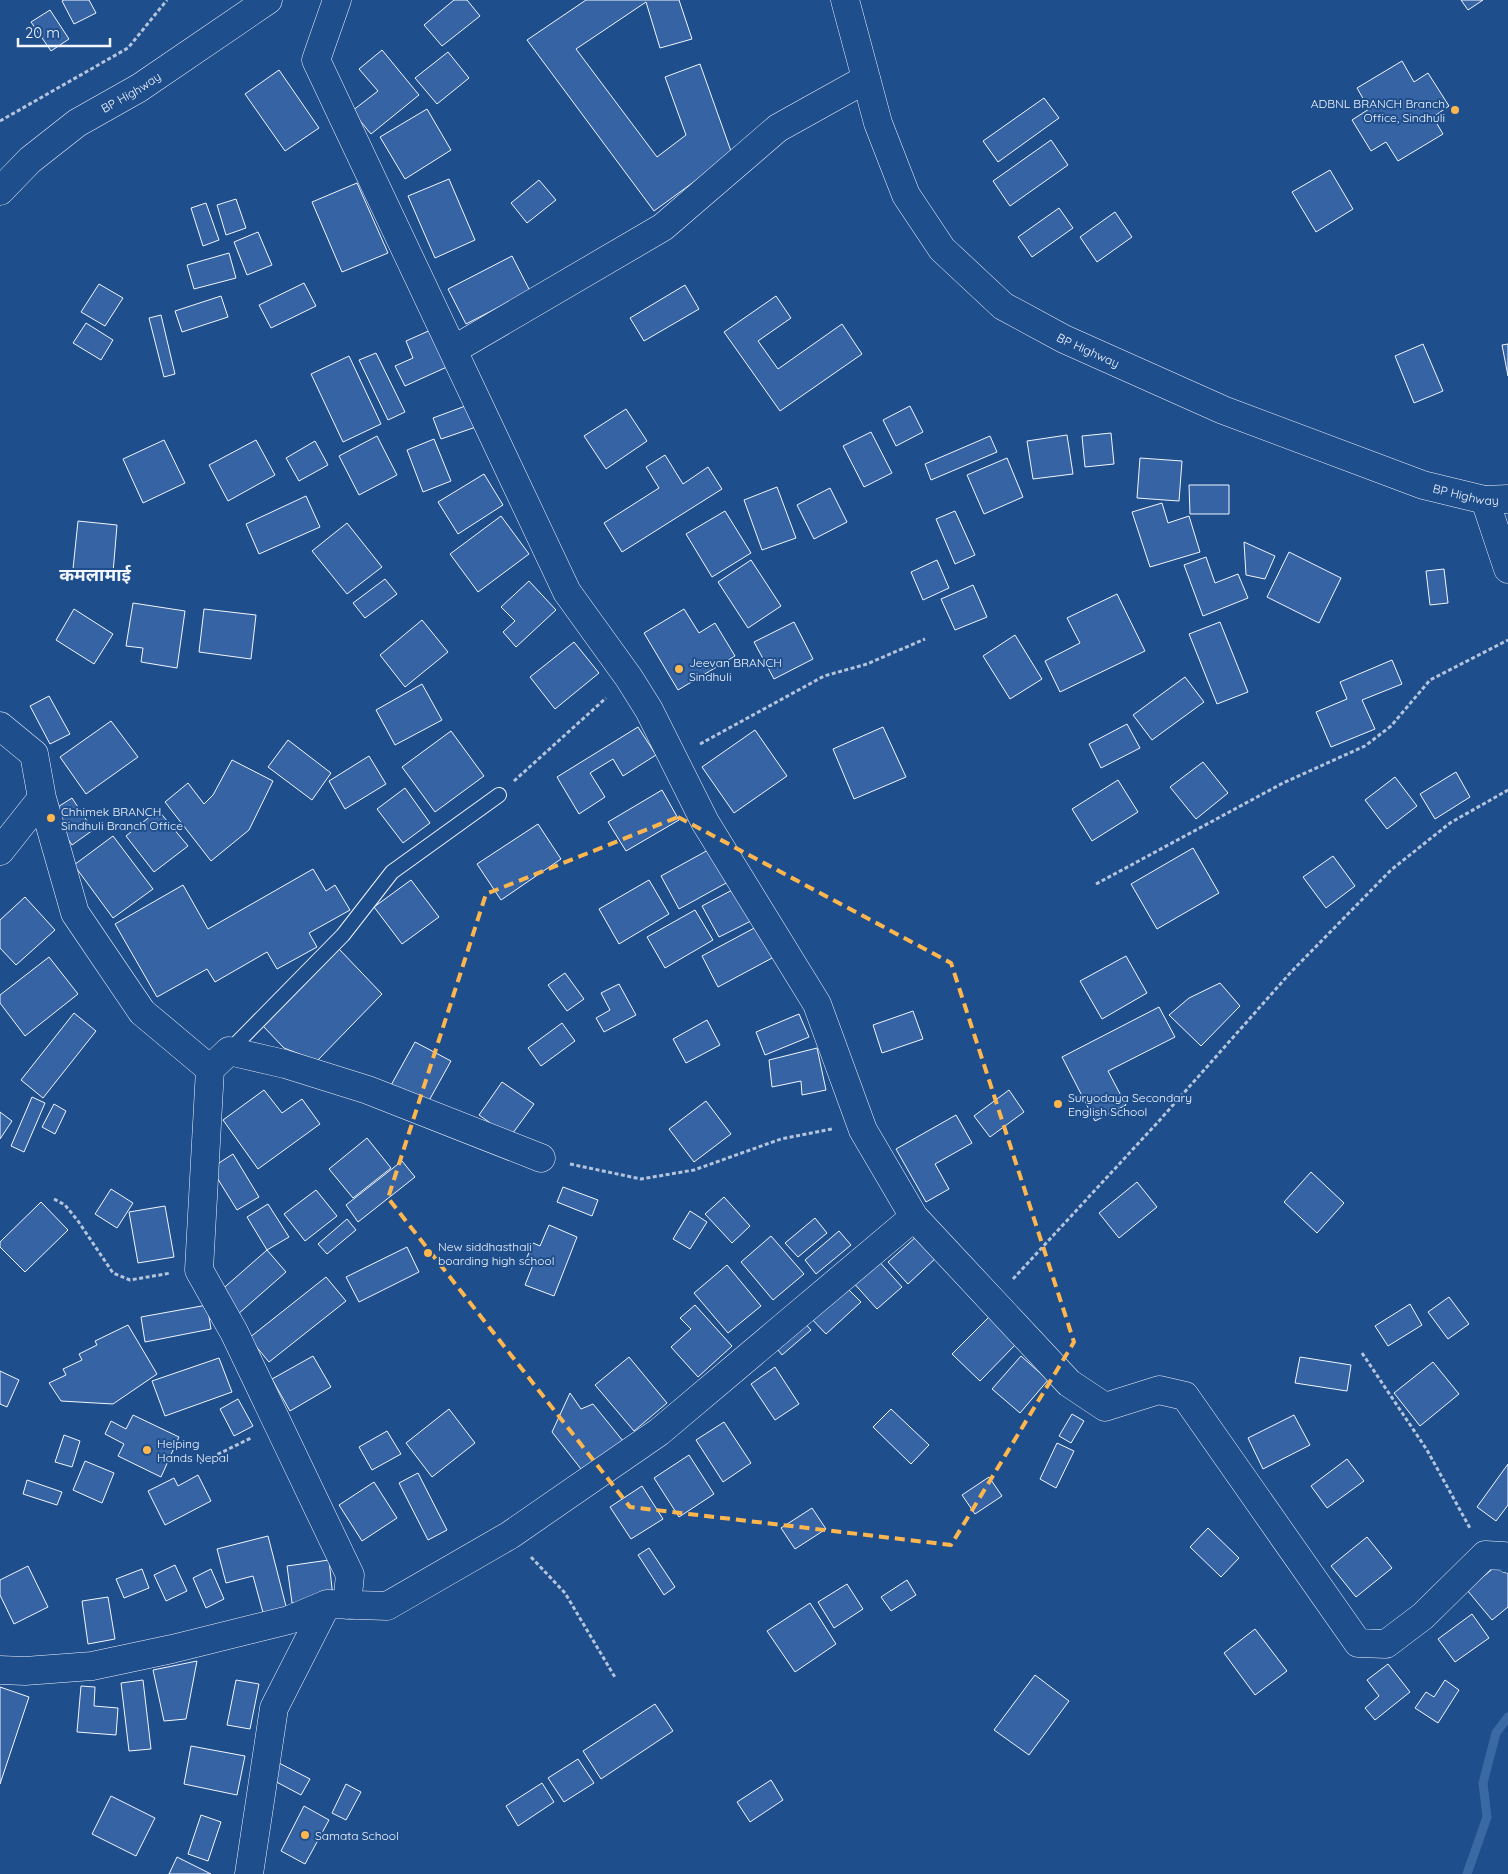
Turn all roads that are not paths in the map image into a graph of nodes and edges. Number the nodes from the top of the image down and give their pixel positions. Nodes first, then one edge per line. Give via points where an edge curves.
1 (268, 0) edge
2 (337, 0) edge
3 (845, 0) edge
4 (866, 79) junction
5 (0, 190) edge
6 (453, 350) junction
7 (1497, 500) edge
8 (1508, 569) edge
9 (0, 726) edge
10 (499, 795) road end
11 (42, 798) junction
12 (0, 850) edge
13 (219, 1060) junction
14 (541, 1158) road end
15 (914, 1216) junction
16 (1496, 1557) edge
17 (337, 1605) junction
18 (0, 1670) edge
19 (249, 1874) edge

1 - 5 main road, BP Highway via 139,88 77,123 30,160
2 - 6 main road via 316,60
3 - 4 main road, BP Highway
4 - 6 main road via 778,128 663,227
4 - 7 main road, BP Highway via 878,123 906,196 942,249 1003,306 1064,340 1223,410 1423,485
6 - 15 main road via 568,592 649,710 705,822 817,1004 863,1130
7 - 8 main road
9 - 11 main road via 34,754
10 - 13 lane via 392,872 343,935
11 - 12 main road
11 - 13 main road via 75,913 142,1012
13 - 14 main road via 285,1064 368,1090
13 - 17 main road via 199,1270 234,1332 350,1575
15 - 16 main road via 1069,1383 1105,1407 1159,1390 1184,1396 1358,1643 1386,1644
15 - 17 main road via 659,1432 510,1535 387,1606
17 - 18 main road via 289,1620 92,1666
17 - 19 main road via 274,1708

